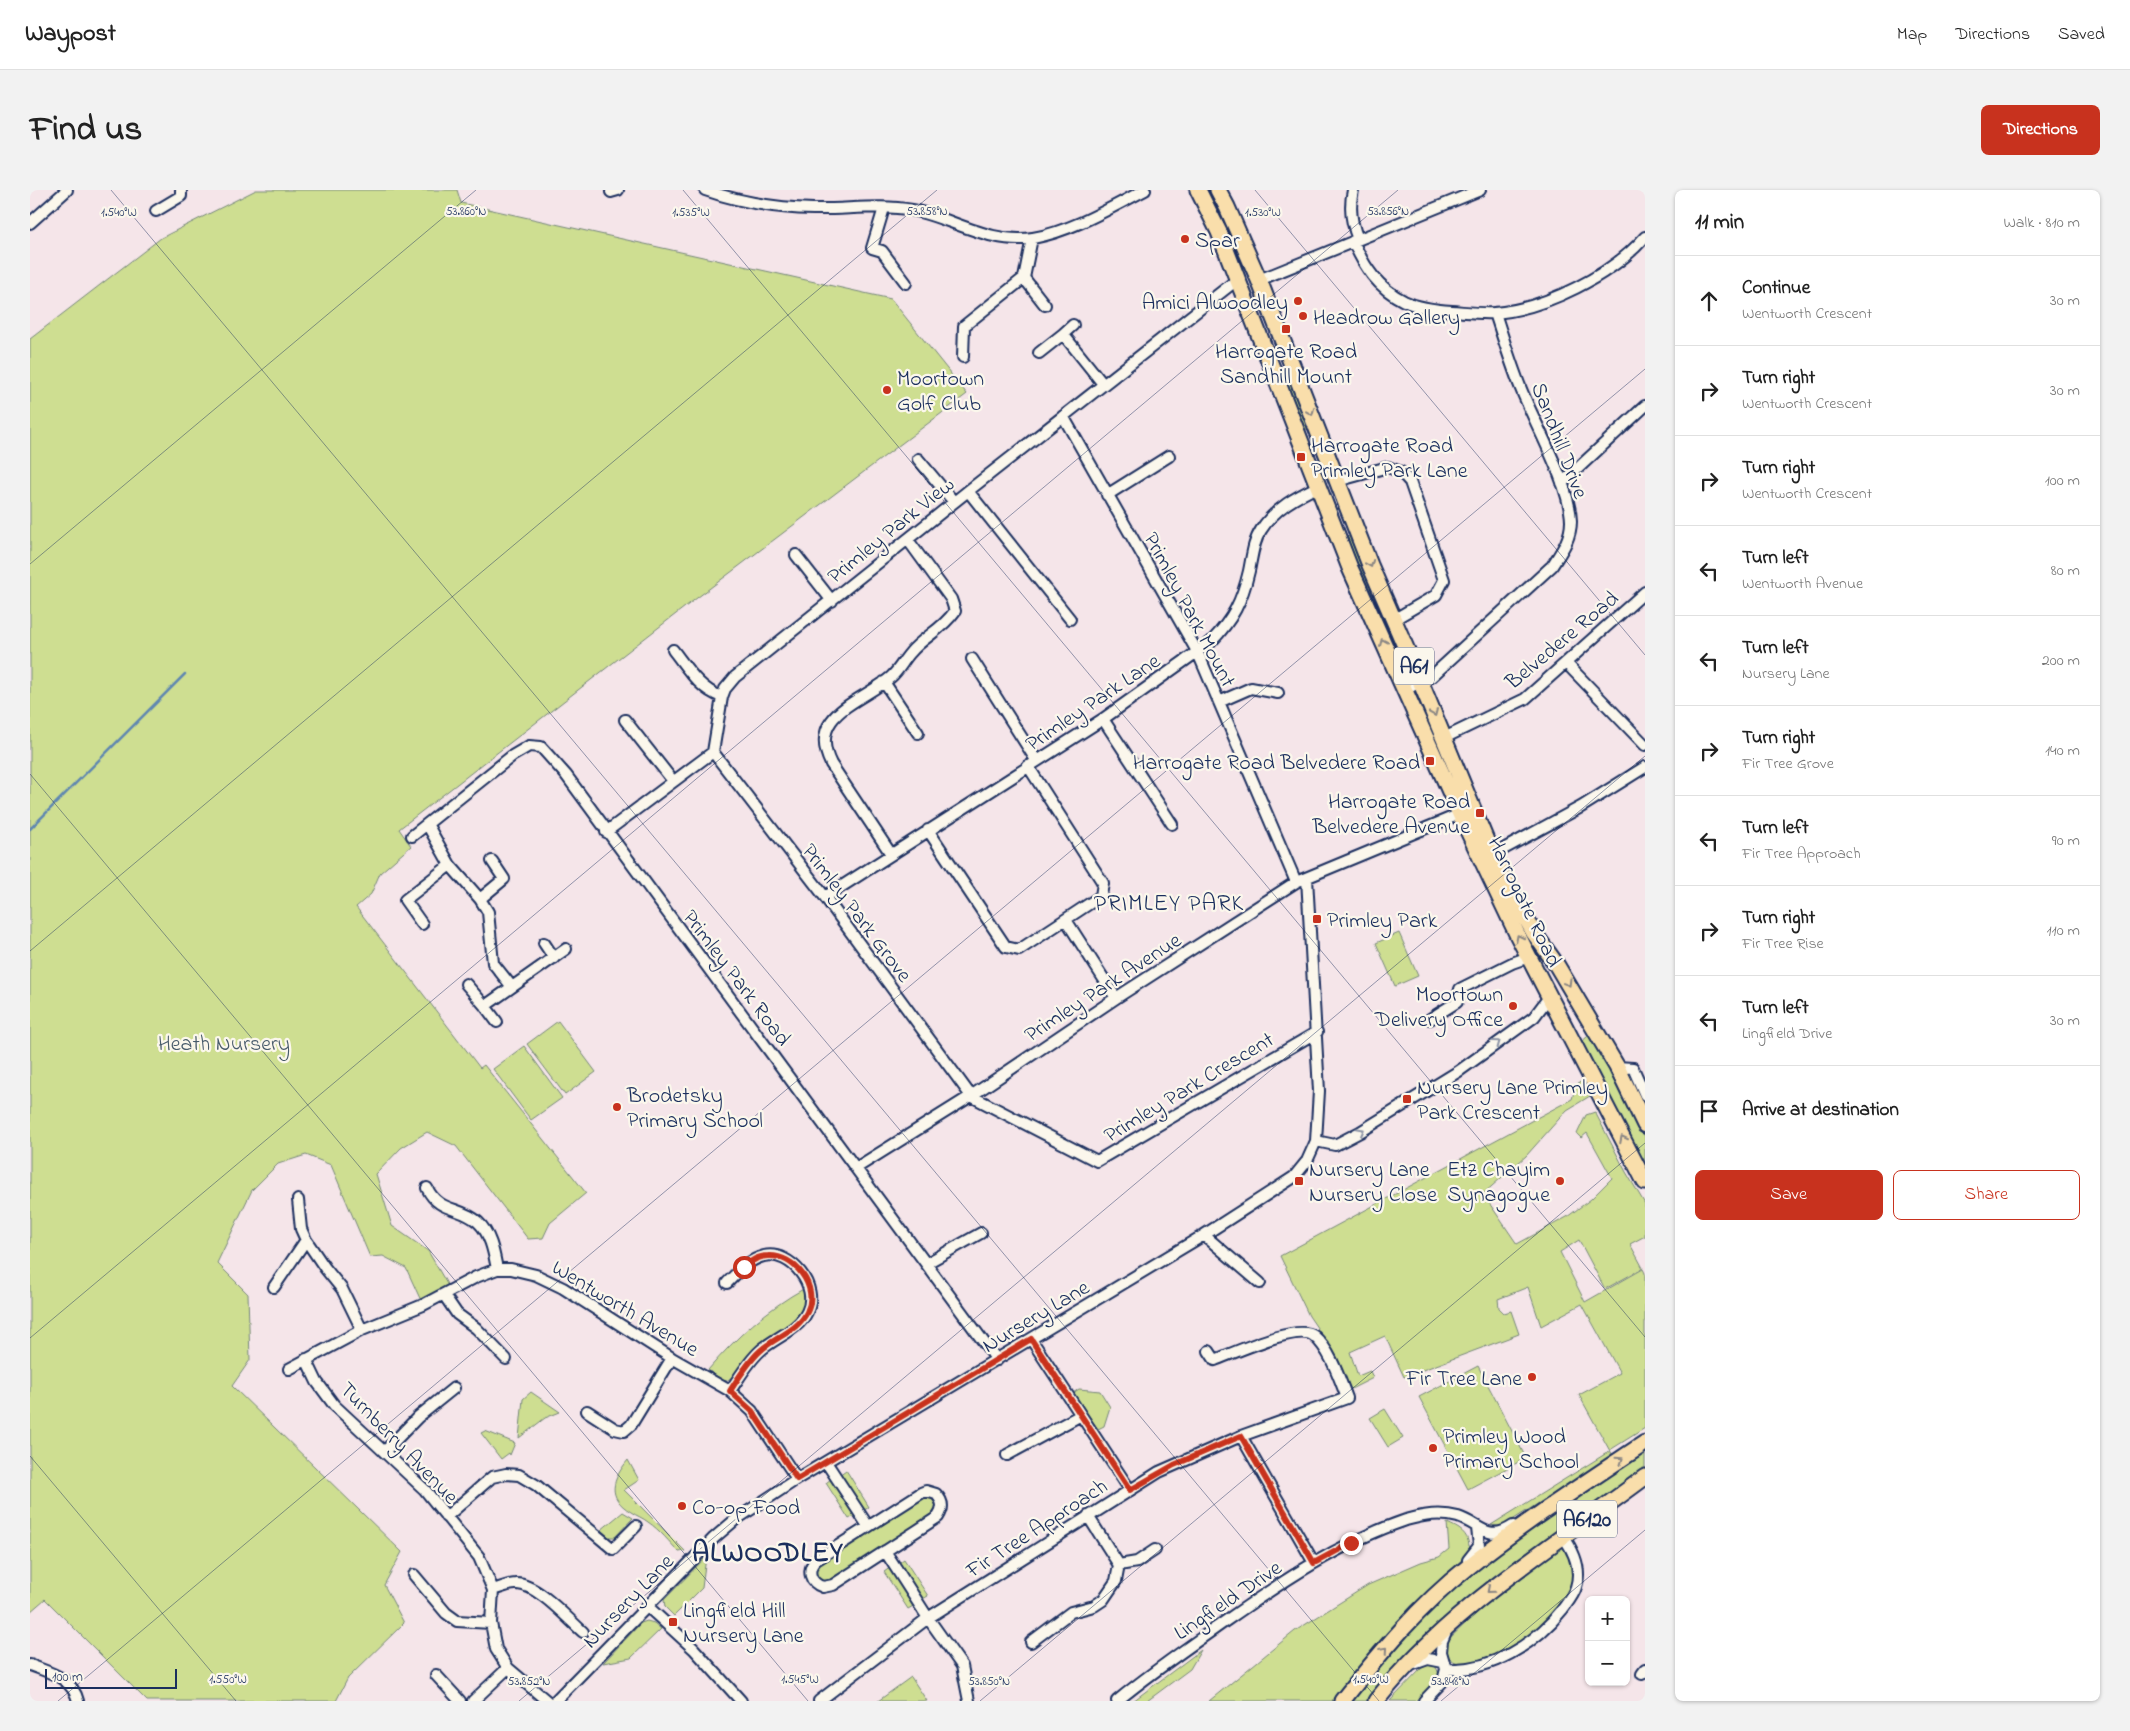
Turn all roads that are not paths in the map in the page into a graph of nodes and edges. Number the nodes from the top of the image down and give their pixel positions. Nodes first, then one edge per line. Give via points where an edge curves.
1 (67, 190) edge
2 (181, 190) edge
3 (705, 190) edge
4 (1144, 190) edge
5 (1198, 190) edge
6 (1218, 190) edge
7 (1353, 190) edge
8 (1480, 190) edge
9 (739, 194) edge
10 (1227, 207) junction
11 (884, 208) junction
12 (156, 211) dead end
13 (30, 222) edge
14 (1645, 237) edge
15 (1032, 238) junction
16 (1356, 240) junction
17 (1024, 278) junction
18 (1238, 279) junction
19 (1259, 280) junction
20 (906, 283) dead end
21 (1046, 305) dead end
22 (1495, 313) junction
23 (1272, 314) junction
24 (1073, 325) dead end
25 (1063, 334) junction
26 (1039, 353) dead end
27 (963, 357) dead end
28 (1271, 366) junction
29 (1103, 384) junction
30 (1645, 406) edge
31 (1063, 416) junction
32 (1318, 432) junction
33 (1169, 456) dead end
34 (918, 459) dead end
35 (1337, 481) junction
36 (1562, 483) junction
37 (1318, 486) junction
38 (968, 491) junction
39 (1107, 495) junction
40 (954, 502) junction
41 (1337, 534) junction
42 (908, 540) junction
43 (796, 555) dead end
44 (1645, 592) edge
45 (832, 601) junction
46 (1070, 619) dead end
47 (1392, 620) junction
48 (673, 650) dead end
49 (1198, 653) junction
50 (972, 659) dead end
51 (1566, 663) junction
52 (884, 682) junction
53 (1421, 683) junction
54 (1404, 690) junction
55 (1278, 693) dead end
56 (722, 697) junction
57 (1219, 702) junction
58 (1103, 719) junction
59 (625, 720) dead end
60 (918, 733) dead end
61 (1444, 738) junction
62 (1645, 745) edge
63 (713, 752) junction
64 (1032, 763) junction
65 (1645, 767) edge
66 (673, 781) junction
67 (1460, 814) junction
68 (427, 824) junction
69 (1172, 824) dead end
70 (928, 830) junction
71 (606, 832) junction
72 (412, 836) dead end
73 (891, 854) junction
74 (1487, 858) junction
75 (492, 861) dead end
76 (450, 865) junction
77 (1307, 878) junction
78 (1296, 882) junction
79 (824, 897) junction
80 (480, 899) junction
81 (1066, 920) junction
82 (422, 924) dead end
83 (544, 943) dead end
84 (1544, 948) junction
85 (566, 949) dead end
86 (1529, 957) junction
87 (554, 958) junction
88 (466, 984) dead end
89 (512, 987) junction
90 (1546, 990) junction
91 (1116, 998) junction
92 (485, 1006) junction
93 (1587, 1017) junction
94 (1430, 1019) dead end
95 (497, 1022) dead end
96 (1317, 1032) junction
97 (1569, 1035) junction
98 (1617, 1067) junction
99 (1645, 1095) edge
100 (971, 1096) junction
101 (1645, 1125) edge
102 (1316, 1141) junction
103 (856, 1168) junction
104 (1645, 1182) edge
105 (427, 1188) dead end
106 (298, 1200) dead end
107 (981, 1232) dead end
108 (1204, 1235) junction
109 (306, 1240) junction
110 (927, 1263) junction
111 (497, 1270) junction
112 (727, 1283) dead end
113 (1260, 1283) dead end
114 (274, 1287) dead end
115 (444, 1295) junction
116 (362, 1330) junction
117 (1031, 1339) junction
118 (1209, 1351) dead end
119 (672, 1358) junction
120 (306, 1359) junction
121 (506, 1359) dead end
122 (997, 1360) junction
123 (289, 1369) dead end
124 (454, 1388) dead end
125 (730, 1391) junction
126 (587, 1411) dead end
127 (1081, 1415) junction
128 (1241, 1436) junction
129 (1645, 1443) edge
130 (384, 1452) junction
131 (1007, 1455) dead end
132 (826, 1462) junction
133 (1599, 1474) junction
134 (1645, 1477) edge
135 (797, 1479) junction
136 (1130, 1490) junction
137 (446, 1516) junction
138 (1088, 1516) junction
139 (636, 1526) dead end
140 (868, 1526) junction
141 (1477, 1528) junction
142 (1563, 1536) junction
143 (1155, 1550) dead end
144 (885, 1551) junction
145 (1314, 1563) junction
146 (1119, 1564) junction
147 (414, 1575) dead end
148 (492, 1590) junction
149 (647, 1606) junction
150 (928, 1618) junction
151 (1411, 1620) junction
152 (491, 1623) junction
153 (1448, 1627) junction
154 (583, 1632) dead end
155 (1031, 1642) dead end
156 (30, 1665) edge
157 (1444, 1666) junction
158 (1406, 1667) junction
159 (508, 1668) junction
160 (436, 1675) dead end
161 (78, 1701) edge
162 (460, 1701) edge
163 (473, 1701) edge
164 (547, 1701) edge
165 (555, 1701) edge
166 (741, 1701) edge
167 (819, 1701) edge
168 (969, 1701) edge
169 (1117, 1701) edge
170 (1342, 1701) edge
171 (1376, 1701) edge
172 (1424, 1701) edge

1 - 13 street
2 - 12 street via 181,196
3 - 9 street
4 - 15 street via 1054,233
5 - 18 highway, Harrogate Road / A61
6 - 10 highway, Harrogate Road / A61
7 - 16 street via 1350,213
8 - 16 street
9 - 11 street via 772,206
10 - 18 highway via 1222,213 1222,221 1238,262
10 - 19 highway, Harrogate Road / A61
11 - 15 street via 911,210 993,235
11 - 20 street via 872,248 882,251
14 - 22 street via 1625,257 1588,282 1542,302
15 - 17 street
16 - 19 street
16 - 22 street via 1369,272 1405,301 1437,310
17 - 21 street
17 - 27 street via 964,326
18 - 28 highway, Harrogate Road / A61
18 - 29 street, Primley Park View
19 - 23 highway, Harrogate Road / A61
22 - 36 street, Sandhill Drive via 1520,388
23 - 28 highway via 1268,326 1279,355 1278,362
23 -> 32 highway, Harrogate Road / A61
24 - 25 street
25 - 26 street
25 - 29 street
28 - 37 highway, Harrogate Road / A61
29 - 31 street, Primley Park View
30 - 36 street
31 - 38 street, Primley Park View
31 - 39 street, Primley Park Mount
32 - 35 highway, Harrogate Road / A61
32 - 37 highway via 1307,440 1321,477
33 - 39 street
34 - 40 street
35 - 41 highway via 1335,491 1348,526 1347,530
35 -> 47 highway, Harrogate Road / A61
35 - 47 street via 1388,467 1401,472 1410,482 1444,580 1436,595
36 - 53 street, Sandhill Drive via 1571,521 1563,550 1552,566
37 - 41 highway, Harrogate Road / A61
37 - 49 street, Primley Park Lane via 1288,501 1260,532 1239,606 1226,627
38 - 40 street, Primley Park View
38 - 46 street
39 - 49 street, Primley Park Mount
40 - 42 street, Primley Park View
54 -> 41 highway, Harrogate Road / A61
42 - 45 street, Primley Park View
42 - 52 street via 951,599 955,611 946,624 916,647
43 - 45 street
44 - 51 street, Belvedere Road
45 - 56 street, Primley Park View via 735,677
47 - 53 highway, Harrogate Road / A61
48 - 56 street via 702,686
49 - 57 street, Primley Park Mount
49 - 58 street, Primley Park Lane
50 - 64 street
51 - 61 street, Belvedere Road via 1526,699
51 - 62 street
52 - 60 street
52 - 73 street via 841,709 833,718 825,742 831,764
53 - 54 street, Sandhill Drive
53 -> 61 highway, Harrogate Road / A61
54 - 67 highway, Harrogate Road / A61
55 - 57 street via 1252,688
56 - 63 street, Primley Park View
57 - 78 street, Primley Park Mount
58 - 64 street, Primley Park Lane
58 - 69 street
59 - 66 street
61 - 74 highway, Harrogate Road / A61
63 - 66 street
63 - 79 street, Primley Park Grove
64 - 70 street, Primley Park Lane
64 - 81 street via 1103,883 1101,896
65 - 74 street via 1581,807
66 - 71 street
67 - 74 highway, Harrogate Road / A61
67 - 77 street, Primley Park Avenue
68 - 71 street, Primley Park Road via 529,746 541,747 566,775
68 - 72 street, Primley Park Road
68 - 76 street
70 - 73 street, Primley Park Lane
70 - 81 street via 1006,946 1019,950
71 - 103 street, Primley Park Road
73 - 79 street, Primley Park Lane
74 - 84 highway, Harrogate Road / A61
86 -> 74 highway, Harrogate Road / A61
75 - 80 street via 504,879
76 - 80 street
76 - 82 street via 405,900
77 - 78 street, Primley Park Avenue
77 - 96 street
78 - 91 street, Primley Park Avenue
79 - 100 street, Primley Park Grove
80 - 89 street via 488,912 493,963
81 - 91 street
83 - 87 street
84 - 90 highway via 1536,957 1544,974
84 -> 93 highway, Harrogate Road / A61
85 - 87 street
86 - 90 highway, Harrogate Road / A61
86 - 94 street via 1460,989 1457,1002
87 - 89 street
88 - 92 street
89 - 92 street
90 - 97 highway, Harrogate Road / A61
102 -> 90 street via 1334,1145 1467,1065 1534,1016
91 - 100 street, Primley Park Avenue
92 - 95 street
93 - 97 highway via 1585,1025
93 - 98 highway, Harrogate Road / A61
96 - 100 street, Primley Park Crescent via 1097,1161
96 - 102 street via 1319,1091
104 -> 97 highway, Harrogate Road / A61
98 - 99 street via 1632,1068
98 - 101 highway, Harrogate Road / A61
100 - 103 street, Primley Park Avenue
102 - 108 street, Nursery Lane via 1307,1161 1294,1177
103 - 110 street, Primley Park Road
105 - 111 street via 431,1197 442,1206 478,1222 488,1237
106 - 109 street via 301,1229
107 - 110 street
108 - 113 street
108 - 117 street, Nursery Lane
109 - 114 street
109 - 116 street via 342,1288
110 - 122 street, Primley Park Road
111 - 115 street, Wentworth Avenue via 476,1277
111 - 119 street, Wentworth Avenue via 512,1268 563,1288
112 - 125 street via 754,1259 778,1256 796,1267 809,1288 810,1297 807,1314 761,1350
115 - 116 street, Wentworth Avenue
115 - 121 street via 457,1314 476,1328
116 - 120 street, Wentworth Avenue
117 - 122 street, Nursery Lane
117 - 127 street
118 - 128 street, Fir Tree Approach via 1215,1360 1264,1340 1303,1331 1314,1335 1321,1343 1347,1398
119 - 125 street, Wentworth Avenue
119 - 126 street via 631,1425 624,1431 615,1429
120 - 123 street, Wentworth Avenue
120 - 130 street, Turnberry Avenue via 334,1405
122 - 132 street, Nursery Lane
124 - 130 street via 418,1417
125 - 135 street, Wentworth Avenue via 752,1411
127 - 131 street
127 - 136 street
128 - 136 street, Fir Tree Approach via 1174,1465
128 - 145 street
133 -> 129 highway, A6120
130 - 137 street, Turnberry Avenue via 425,1490
132 - 135 street, Nursery Lane
132 - 140 street
133 - 141 street, Lingfield Drive via 1503,1532 1491,1533
133 - 151 highway, A6120 via 1466,1568
134 - 142 highway, A6120
135 - 149 street, Nursery Lane via 735,1520
136 - 138 street, Fir Tree Approach
137 - 139 street via 492,1477 506,1474 519,1475 536,1485 613,1549
137 - 148 street, Turnberry Avenue via 479,1558
138 - 146 street
138 - 150 street, Fir Tree Approach
140 - 144 street via 921,1492 931,1492 940,1497 942,1507 938,1517
140 - 144 street via 816,1560 810,1568 811,1578 818,1586 828,1587
141 - 145 street, Lingfield Drive via 1458,1517 1424,1516 1371,1534
141 - 151 street via 1480,1542 1477,1550
142 -> 153 highway, A6120 via 1499,1583
142 - 157 street via 1573,1554 1578,1575 1569,1601 1556,1618 1528,1643 1501,1659 1460,1670
143 - 146 street via 1137,1562
144 - 150 street
145 - 169 street, Lingfield Drive via 1192,1645
146 - 155 street via 1116,1581 1103,1600 1071,1612
147 - 152 street via 446,1613 457,1621
148 - 152 street, Turnberry Avenue
148 - 154 street via 523,1585 538,1592
149 - 165 street, Nursery Lane
149 - 166 street via 694,1649
150 - 167 street, Fir Tree Approach
150 - 168 street via 962,1666
170 -> 151 highway, A6120
152 - 159 street, Turnberry Avenue via 496,1649
153 - 157 street via 1442,1641
153 - 158 highway, A6120
156 - 161 street via 59,1676 70,1685
157 - 158 street via 1428,1660
157 - 172 street via 1444,1681
158 - 171 highway, A6120
159 - 163 street
159 - 164 street, Turnberry Avenue
160 - 162 street

